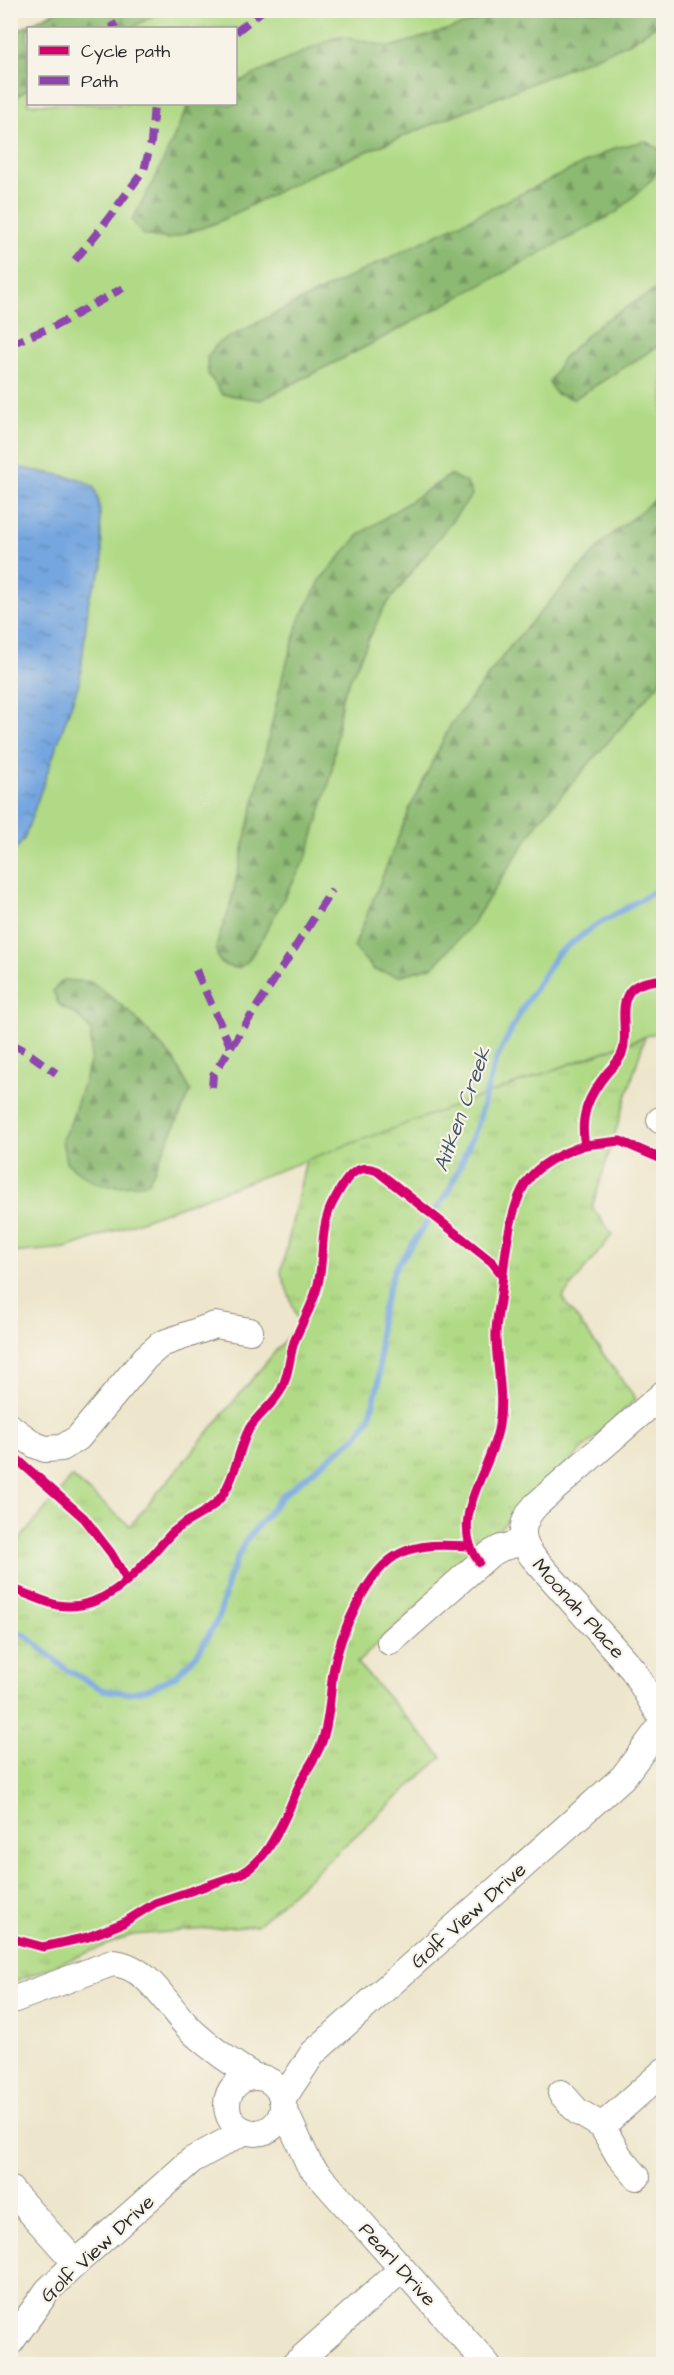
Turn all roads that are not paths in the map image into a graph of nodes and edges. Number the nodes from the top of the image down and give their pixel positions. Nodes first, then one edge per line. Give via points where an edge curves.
1 (250, 1331) dead end
2 (663, 1393) edge
3 (10, 1427) edge
4 (523, 1542) junction
5 (390, 1642) dead end
6 (633, 1670) junction
7 (663, 1689) edge
8 (661, 1723) edge
9 (663, 1755) edge
10 (623, 1777) junction
11 (10, 2001) edge
12 (193, 2032) junction
13 (313, 2053) junction
14 (663, 2071) edge
15 (258, 2077) junction
16 (561, 2093) dead end
17 (283, 2104) junction
18 (227, 2105) junction
19 (602, 2126) junction
20 (249, 2131) junction
21 (192, 2160) junction
22 (309, 2164) junction
23 (637, 2177) dead end
24 (10, 2189) edge
25 (76, 2263) junction
26 (402, 2269) junction
27 (10, 2343) edge
28 (295, 2364) edge
29 (487, 2364) edge

1 - 3 street via 215,1325 161,1344 78,1438 62,1448 35,1445
2 - 4 street, Moonah Place via 536,1505 523,1525
4 - 5 street via 484,1558
4 - 6 street, Moonah Place
6 - 7 street, Moonah Place
6 - 8 street, Moonah Place
8 - 10 street, Golf View Drive
9 - 10 street, Golf View Drive
10 - 13 street, Golf View Drive
11 - 12 street via 102,1966 120,1963 141,1974
12 - 15 street via 230,2062
12 - 18 street
13 - 15 street, Golf View Drive
13 - 17 street, Golf View Drive
14 - 19 street
15 - 17 street via 278,2088
15 - 18 street via 237,2084
16 - 19 street via 577,2111
17 - 20 street via 273,2126 260,2132
17 - 22 street, Pearl Drive
18 - 20 street via 233,2122
18 - 21 street, Golf View Drive
19 - 23 street via 619,2157
20 - 21 street, Golf View Drive
20 - 22 street, Pearl Drive
21 - 25 street, Golf View Drive
22 - 26 street, Pearl Drive
24 - 25 street
25 - 27 street, Golf View Drive via 48,2290
26 - 28 street
26 - 29 street, Pearl Drive

